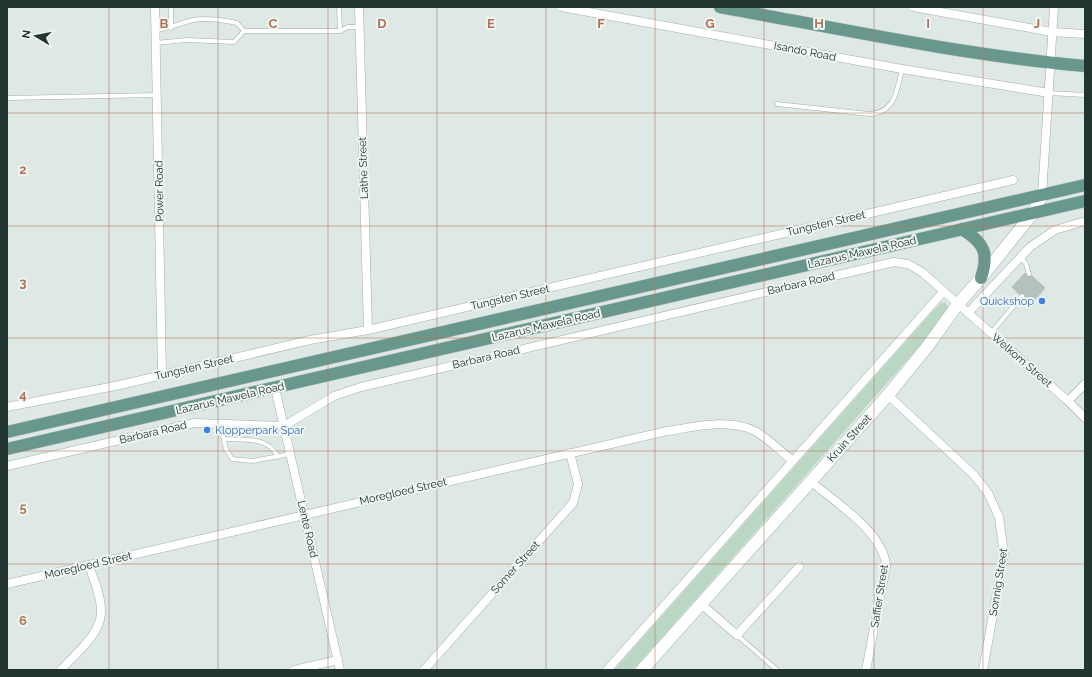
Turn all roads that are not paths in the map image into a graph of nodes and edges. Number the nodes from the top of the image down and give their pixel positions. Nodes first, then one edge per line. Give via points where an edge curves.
1 (155, 7) edge
2 (171, 7) edge
3 (339, 7) edge
4 (359, 7) edge
5 (561, 7) edge
6 (720, 7) edge
7 (913, 7) edge
8 (1054, 7) edge
9 (946, 10) edge
10 (359, 27) junction
11 (171, 28) junction
12 (156, 30) junction
13 (244, 31) junction
14 (340, 31) junction
15 (1052, 32) junction
16 (1085, 34) edge
17 (156, 43) junction
18 (1050, 63) junction
19 (1085, 66) edge
20 (902, 69) junction
21 (1049, 93) junction
22 (158, 95) junction
23 (1085, 95) edge
24 (7, 98) edge
25 (776, 104) dead end
26 (1013, 180) dead end
27 (1085, 185) edge
28 (1042, 195) junction
29 (1085, 201) edge
30 (1033, 213) junction
31 (1085, 221) edge
32 (962, 229) junction
33 (1021, 257) junction
34 (1028, 274) dead end
35 (981, 278) junction
36 (942, 292) junction
37 (1022, 296) dead end
38 (958, 304) junction
39 (968, 313) junction
40 (368, 330) junction
41 (991, 333) junction
42 (162, 375) junction
43 (216, 383) junction
44 (1085, 384) edge
45 (275, 388) junction
46 (888, 395) junction
47 (1068, 401) junction
48 (7, 407) edge
49 (1085, 418) edge
50 (220, 423) junction
51 (284, 426) junction
52 (7, 432) edge
53 (224, 439) junction
54 (7, 449) edge
55 (570, 453) junction
56 (291, 454) junction
57 (278, 457) junction
58 (792, 460) junction
59 (7, 466) edge
60 (810, 480) junction
61 (304, 514) junction
62 (89, 565) junction
63 (799, 567) dead end
64 (7, 584) edge
65 (701, 604) junction
66 (737, 635) junction
67 (338, 660) junction
68 (61, 670) edge
69 (294, 670) edge
70 (340, 670) edge
71 (424, 670) edge
72 (606, 670) edge
73 (642, 670) edge
74 (777, 670) edge
75 (866, 670) edge
76 (983, 670) edge

1 - 12 street, Power Road
2 - 11 lane
3 - 14 lane
4 - 10 street, Lathe Street
5 - 20 street, Isando Road
6 - 18 main road via 941,47
7 - 9 street
8 - 15 street
9 - 15 street
10 - 14 lane via 348,27
10 - 40 street, Lathe Street
11 - 12 lane
11 - 13 lane via 192,20 207,19 237,23
12 - 17 street, Power Road
13 - 14 lane
13 - 17 lane via 234,42 186,40
15 - 16 street
15 - 18 street
17 - 22 street, Power Road
18 - 19 main road
18 - 21 street
20 - 21 street, Isando Road
20 - 25 lane via 893,101 878,114
21 - 23 lane
21 - 28 street
22 - 24 lane
22 - 42 street, Power Road
26 - 40 street, Tungsten Street
27 - 28 main road, Lazarus Mawela Road
28 - 30 main road, Kruin Street
28 - 43 main road, Lazarus Mawela Road
29 - 30 main road, Lazarus Mawela Road
30 - 32 main road, Lazarus Mawela Road
30 - 35 main road, Kruin Street
31 - 33 street via 1055,230 1030,247
32 - 35 main road via 974,237 984,250 985,262
32 - 45 main road, Lazarus Mawela Road
33 - 34 lane via 1028,266
33 - 39 street
35 - 38 main road, Kruin Street
36 - 38 street, Barbara Road
36 - 51 street, Barbara Road via 915,267 894,262 361,387 334,396
36 - 58 street
37 - 41 lane
38 - 39 street, Welkom Street
38 - 46 main road, Kruin Street
39 - 41 street, Welkom Street
40 - 42 street, Tungsten Street via 310,340
41 - 47 street, Welkom Street
42 - 48 street, Tungsten Street
43 - 45 main road via 254,382
43 - 52 main road, Lazarus Mawela Road
44 - 47 street
45 - 51 street, Lente Road
45 - 54 main road, Lazarus Mawela Road
46 - 60 main road, Kruin Street
46 - 76 street, Sonnig Street via 974,475 988,493 999,518 1004,554
47 - 49 street, Welkom Street
50 - 51 street, Barbara Road
50 - 53 lane
50 - 59 street, Barbara Road via 187,424
51 - 56 street, Lente Road
53 - 57 lane via 265,443 274,449
53 - 57 lane via 232,459 253,461
55 - 58 street, Moregloed Street via 667,431 726,425 757,432
55 - 61 street, Moregloed Street
55 - 71 street, Somer Street via 578,484 573,503
56 - 57 lane
56 - 61 street, Lente Road
58 - 72 street
60 - 65 main road, Kruin Street
60 - 75 street, Saffier Street via 867,528 884,553 886,567
61 - 62 street, Moregloed Street
61 - 67 street, Lente Road
62 - 64 street, Moregloed Street
62 - 68 street via 100,606 100,619 92,636
63 - 66 street
65 - 66 street
65 - 73 main road, Kruin Street
66 - 74 lane
67 - 69 street
67 - 70 street, Lente Road

